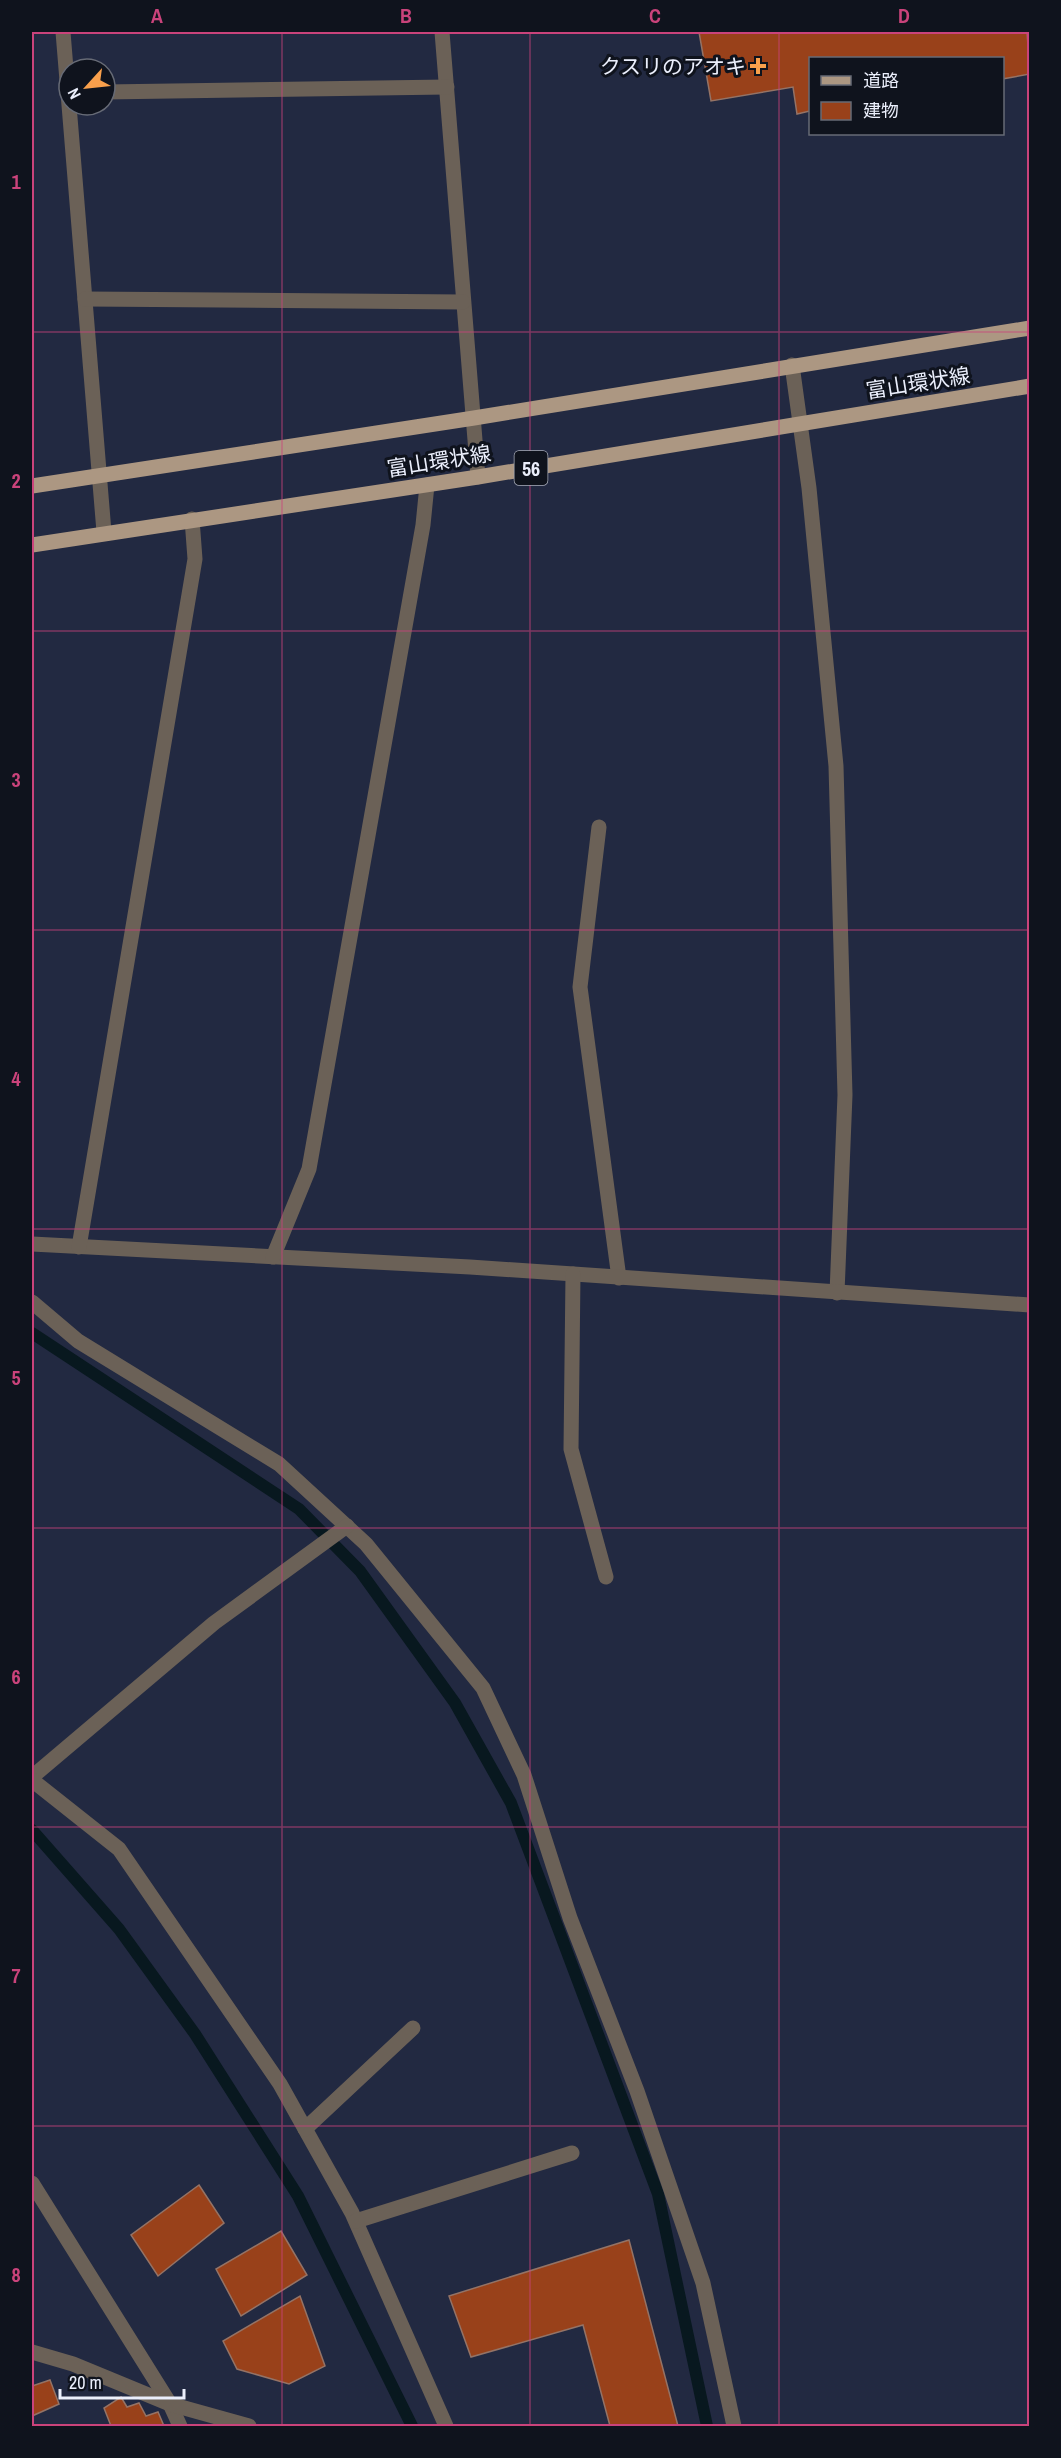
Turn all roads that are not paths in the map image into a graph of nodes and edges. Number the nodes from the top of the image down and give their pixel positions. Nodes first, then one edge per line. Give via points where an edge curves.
1 (63, 32) edge
2 (442, 32) edge
3 (65, 57) edge
4 (447, 87) junction
5 (117, 92) edge
6 (70, 117) edge
7 (85, 299) junction
8 (463, 302) junction
9 (1029, 328) edge
10 (792, 365) junction
11 (1029, 386) edge
12 (474, 418) junction
13 (800, 423) junction
14 (98, 476) junction
15 (478, 477) junction
16 (427, 484) junction
17 (32, 486) edge
18 (192, 519) junction
19 (104, 532) junction
20 (32, 545) edge
21 (599, 826) dead end
22 (32, 1244) edge
23 (79, 1247) junction
24 (273, 1257) junction
25 (573, 1274) junction
26 (619, 1278) junction
27 (837, 1293) junction
28 (32, 1302) edge
29 (1029, 1305) edge
30 (343, 1529) junction
31 (606, 1577) dead end
32 (32, 1779) edge
33 (413, 2028) dead end
34 (305, 2129) junction
35 (572, 2153) dead end
36 (32, 2183) edge
37 (356, 2221) junction
38 (32, 2352) edge
39 (170, 2404) junction
40 (180, 2427) edge
41 (249, 2427) edge
42 (446, 2427) edge
43 (734, 2427) edge

1 - 3 street
2 - 4 street
4 - 5 street
4 - 8 street
6 - 7 street
7 - 8 street
7 - 14 street
8 - 12 street
9 - 10 main road, 富山環状線
10 - 12 main road, 富山環状線
10 - 13 street
11 - 13 main road, 富山環状線 / 56
12 - 14 main road, 富山環状線
12 - 15 street
13 - 15 main road, 富山環状線 / 56
13 - 27 street via 836,766 845,1095
14 - 17 main road, 富山環状線
14 - 19 street
15 - 16 main road, 富山環状線 / 56
16 - 18 main road, 富山環状線 / 56
16 - 24 street via 423,525 309,1169
18 - 19 main road, 富山環状線 / 56
18 - 23 street via 195,558
19 - 20 main road, 富山環状線 / 56
21 - 26 street via 580,987
22 - 23 street
23 - 24 street
24 - 25 street
25 - 26 street
25 - 31 street via 571,1449
26 - 27 street
27 - 29 street
28 - 30 street via 78,1341 279,1464
30 - 32 street via 214,1623
30 - 43 street via 366,1544 483,1688 524,1775 570,1918 638,2091 703,2283
32 - 34 street via 119,1850 280,2084
33 - 34 street
34 - 37 street
35 - 37 street
36 - 39 street
37 - 42 street
38 - 39 street via 73,2364
39 - 40 street
39 - 41 street

